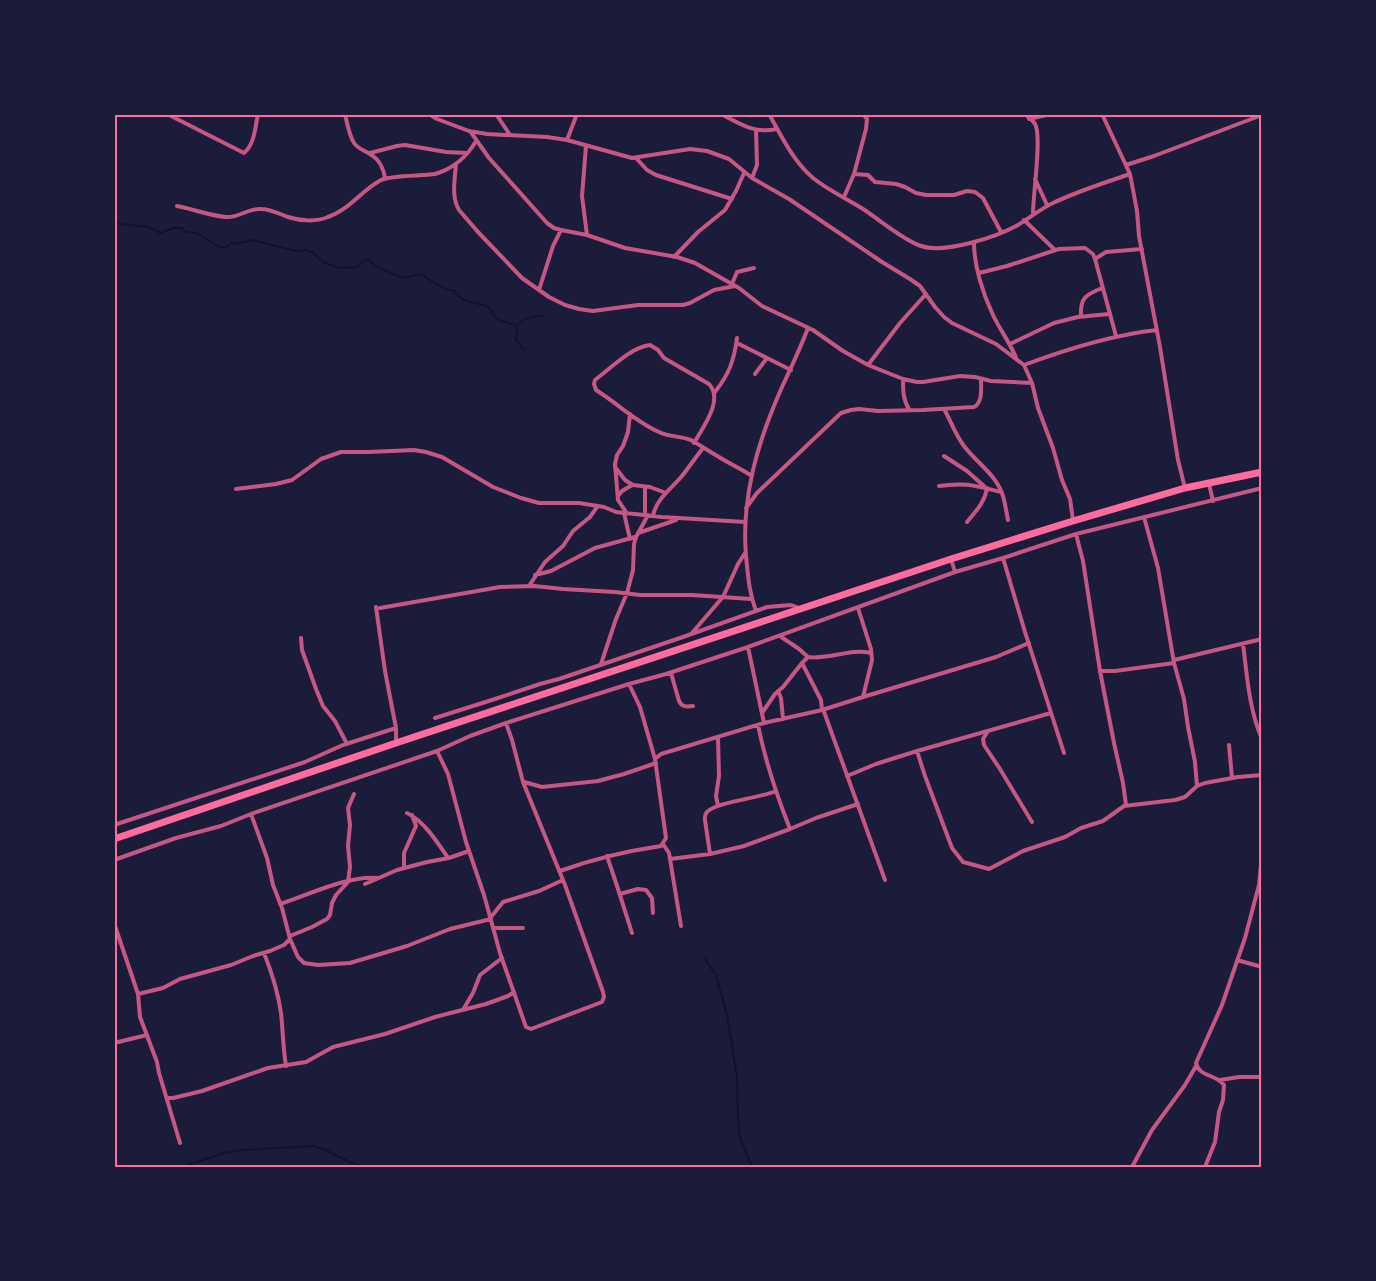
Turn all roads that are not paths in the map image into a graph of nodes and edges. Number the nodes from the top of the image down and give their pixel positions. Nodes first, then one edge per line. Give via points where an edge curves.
1 (166, 114) edge
2 (258, 114) edge
3 (345, 114) edge
4 (429, 114) edge
5 (496, 114) edge
6 (577, 114) edge
7 (721, 114) edge
8 (769, 114) edge
9 (863, 114) edge
10 (1025, 114) edge
11 (1051, 114) edge
12 (1102, 114) edge
13 (1261, 114) edge
14 (1029, 119) junction
15 (777, 129) junction
16 (756, 130) junction
17 (469, 131) junction
18 (510, 135) junction
19 (567, 140) junction
20 (476, 141) junction
21 (586, 146) junction
22 (370, 153) junction
23 (467, 153) junction
24 (636, 158) junction
25 (456, 164) junction
26 (1126, 165) junction
27 (744, 173) junction
28 (854, 174) junction
29 (1130, 174) junction
30 (752, 178) junction
31 (1035, 178) junction
32 (385, 179) junction
33 (844, 197) junction
34 (732, 199) junction
35 (1047, 205) junction
36 (177, 206) dead end
37 (1034, 213) junction
38 (1024, 220) junction
39 (561, 230) junction
40 (1001, 232) junction
41 (586, 235) junction
42 (974, 243) junction
43 (1142, 249) junction
44 (1055, 250) junction
45 (674, 257) junction
46 (1095, 259) junction
47 (754, 268) dead end
48 (979, 273) junction
49 (734, 285) junction
50 (1102, 288) junction
51 (538, 290) junction
52 (926, 294) junction
53 (1109, 314) junction
54 (1081, 317) junction
55 (808, 328) junction
56 (1157, 330) junction
57 (1116, 336) junction
58 (1010, 344) junction
59 (767, 358) junction
60 (1018, 361) junction
61 (868, 365) junction
62 (1024, 365) junction
63 (791, 370) junction
64 (755, 374) dead end
65 (903, 379) junction
66 (981, 379) junction
67 (1032, 383) junction
68 (715, 392) junction
69 (944, 409) junction
70 (909, 410) junction
71 (630, 414) junction
72 (694, 442) junction
73 (703, 448) junction
74 (944, 456) dead end
75 (615, 466) junction
76 (1262, 472) edge
77 (752, 476) junction
78 (1209, 483) junction
79 (632, 485) junction
80 (939, 486) dead end
81 (645, 487) junction
82 (986, 488) junction
83 (1185, 488) junction
84 (1262, 488) edge
85 (236, 489) dead end
86 (1001, 492) junction
87 (666, 493) junction
88 (617, 497) junction
89 (1213, 501) junction
90 (597, 507) junction
91 (746, 508) junction
92 (625, 513) junction
93 (649, 515) junction
94 (1144, 517) junction
95 (680, 518) junction
96 (1008, 520) dead end
97 (1073, 521) junction
98 (745, 522) junction
99 (968, 522) dead end
100 (1076, 534) junction
101 (637, 535) junction
102 (630, 539) junction
103 (979, 550) junction
104 (746, 553) junction
105 (1003, 558) junction
106 (951, 559) junction
107 (983, 564) junction
108 (955, 572) junction
109 (535, 575) junction
110 (529, 586) junction
111 (627, 593) junction
112 (723, 597) junction
113 (751, 599) junction
114 (799, 608) junction
115 (858, 608) junction
116 (756, 610) junction
117 (692, 634) junction
118 (779, 636) junction
119 (301, 638) dead end
120 (1262, 639) edge
121 (1029, 643) junction
122 (1243, 644) junction
123 (748, 647) junction
124 (871, 653) junction
125 (808, 657) junction
126 (1174, 662) junction
127 (802, 663) junction
128 (601, 664) junction
129 (1100, 671) junction
130 (671, 673) junction
131 (629, 684) junction
132 (778, 691) junction
133 (863, 697) junction
134 (693, 706) dead end
135 (822, 710) junction
136 (762, 712) junction
137 (1051, 713) junction
138 (435, 718) dead end
139 (783, 718) junction
140 (506, 723) junction
141 (764, 723) junction
142 (758, 725) junction
143 (396, 728) junction
144 (989, 730) junction
145 (718, 738) junction
146 (1262, 739) edge
147 (396, 743) junction
148 (347, 744) junction
149 (1229, 745) dead end
150 (437, 751) junction
151 (917, 751) junction
152 (1064, 753) dead end
153 (655, 761) junction
154 (1262, 775) edge
155 (847, 776) junction
156 (1232, 778) junction
157 (523, 782) junction
158 (1197, 786) junction
159 (776, 791) junction
160 (354, 794) dead end
161 (858, 804) junction
162 (1126, 805) junction
163 (718, 806) junction
164 (407, 813) dead end
165 (251, 814) junction
166 (412, 815) junction
167 (1032, 822) dead end
168 (114, 825) edge
169 (790, 829) junction
170 (114, 839) edge
171 (663, 844) junction
172 (469, 851) junction
173 (710, 854) junction
174 (1262, 855) edge
175 (607, 856) junction
176 (448, 859) junction
177 (114, 860) edge
178 (670, 860) junction
179 (404, 868) junction
180 (560, 871) junction
181 (378, 878) junction
182 (563, 880) junction
183 (885, 880) dead end
184 (348, 882) junction
185 (365, 884) dead end
186 (620, 894) junction
187 (280, 904) junction
188 (653, 913) dead end
189 (490, 919) junction
190 (114, 923) edge
191 (681, 926) dead end
192 (493, 928) junction
193 (523, 928) dead end
194 (632, 933) dead end
195 (290, 938) junction
196 (264, 953) junction
197 (502, 958) junction
198 (1237, 960) junction
199 (1262, 967) edge
200 (514, 992) junction
201 (138, 994) junction
202 (464, 1009) junction
203 (147, 1035) junction
204 (114, 1043) edge
205 (1196, 1065) junction
206 (286, 1066) junction
207 (1262, 1077) edge
208 (1220, 1080) junction
209 (167, 1098) junction
210 (180, 1143) dead end
211 (1132, 1167) edge
212 (1205, 1167) edge

1 - 2 street via 244,153 251,144
3 - 22 street via 352,140
4 - 17 street
5 - 18 street
6 - 19 street
7 - 16 street
8 - 15 street
9 - 28 street via 867,124
10 - 14 street
11 - 14 street
12 - 26 street
13 - 26 street
14 - 31 street via 1038,131
15 - 16 street
15 - 33 street via 806,171
16 - 30 street via 758,165
17 - 18 street
17 - 20 street
18 - 19 street
19 - 21 street
20 - 23 street
20 - 39 street via 548,223
21 - 24 street
21 - 41 street via 582,196
22 - 23 street via 405,145
22 - 32 street via 382,167
23 - 25 street
24 - 27 street via 690,149 707,151 729,159
24 - 34 street via 656,175
25 - 32 street via 435,174
25 - 51 street via 454,195 459,210 516,273
26 - 29 street
27 - 30 street
27 - 34 street
28 - 33 street
28 - 40 street via 868,175 876,182 896,184 920,194 975,192 983,198
29 - 35 street
29 - 43 street
30 - 52 street via 910,279
31 - 35 street
31 - 37 street
32 - 36 street via 334,215 317,220 290,218 259,209 226,217
33 - 42 street via 921,246
34 - 45 street
35 - 37 street
37 - 38 street
38 - 40 street
38 - 44 street
39 - 41 street
39 - 51 street
40 - 42 street
41 - 45 street via 625,248
42 - 48 street
43 - 46 street via 1106,252
43 - 56 street
44 - 46 street via 1085,248
44 - 48 street
45 - 49 street via 695,263
46 - 50 street
47 - 49 street via 737,272
48 - 58 street via 992,314
49 - 51 street via 690,303 593,311 565,305
49 - 55 street via 762,306
50 - 53 street
50 - 54 street via 1085,296
52 - 60 street via 944,318 996,344
52 - 61 street
53 - 54 street
53 - 57 street
54 - 58 street via 1054,323
55 - 61 street
55 - 63 street
56 - 57 street
56 - 83 street
57 - 62 street
58 - 60 street
59 - 63 street
59 - 64 street
59 - 68 street via 737,341 732,364
60 - 62 street
61 - 65 street
62 - 67 street
63 - 77 street via 761,441
65 - 66 street
65 - 70 street
66 - 67 street
66 - 69 street via 978,405
67 - 97 street via 1070,499
68 - 71 street via 658,350 643,346 594,384 596,390
68 - 72 street via 711,411
69 - 70 street
69 - 86 street via 962,443
70 - 91 street via 859,409 841,413
71 - 72 street via 659,433
71 - 75 street via 628,432
72 - 73 street
73 - 77 street
73 - 87 street
74 - 82 street
75 - 79 street
75 - 88 street
76 - 78 highway
77 - 91 street
78 - 83 highway
78 - 89 street
79 - 81 street
79 - 88 street
80 - 82 street via 957,483
81 - 87 street
81 - 93 street
82 - 86 street
82 - 99 street via 982,503
83 - 97 highway
84 - 89 street
85 - 90 street via 291,480 321,459 341,452 414,450 442,457 493,487 521,498
86 - 96 street
87 - 93 street
88 - 92 street
89 - 94 street
90 - 92 street
90 - 109 street
91 - 98 street
92 - 93 street
92 - 102 street
93 - 95 street
93 - 101 street
94 - 100 street
94 - 126 street via 1158,568
95 - 98 street
95 - 101 street
97 - 103 highway
98 - 104 street
100 - 105 street
100 - 129 street
101 - 102 street
101 - 111 street
102 - 109 street via 595,548
103 - 106 highway
103 - 107 street
104 - 112 street
104 - 113 street
105 - 107 street
105 - 121 street
106 - 108 street
106 - 114 highway
107 - 108 street
108 - 115 street
109 - 110 street
110 - 111 street
110 - 143 street via 500,587 378,608
111 - 112 street
111 - 128 street
112 - 113 street
112 - 117 street
113 - 116 street
114 - 116 street via 781,604
114 - 147 highway
115 - 118 street
115 - 124 street
116 - 117 street
117 - 128 street
118 - 123 street
118 - 125 street
119 - 148 street via 316,689
120 - 122 street
121 - 133 street via 996,657
121 - 137 street
122 - 126 street
122 - 146 street via 1247,682
123 - 130 street
123 - 136 street
124 - 125 street via 852,651
124 - 133 street
125 - 127 street
126 - 129 street
126 - 158 street via 1184,699
127 - 132 street
127 - 135 street
128 - 138 street
129 - 162 street
130 - 131 street
130 - 134 street via 681,705
131 - 140 street
131 - 153 street via 640,707
132 - 136 street
132 - 139 street
133 - 135 street
135 - 139 street
135 - 155 street
136 - 141 street
137 - 144 street
137 - 152 street
139 - 141 street
140 - 150 street
140 - 157 street
141 - 142 street
142 - 145 street
142 - 159 street
143 - 147 street
143 - 148 street
144 - 151 street
144 - 167 street via 984,745
145 - 153 street via 662,754
145 - 163 street
147 - 170 highway
148 - 168 street via 305,762
149 - 156 street
150 - 165 street
150 - 172 street via 448,774
151 - 155 street
151 - 162 street via 952,848 963,862 981,868 989,869 1023,851 1103,821
153 - 157 street via 598,781 542,787
153 - 171 street via 666,838
154 - 156 street
155 - 161 street
156 - 158 street
157 - 180 street
158 - 162 street via 1175,800
159 - 163 street
159 - 169 street
160 - 184 street via 348,808
161 - 169 street
161 - 183 street
163 - 173 street via 705,815
164 - 166 street
165 - 177 street
165 - 187 street
166 - 176 street
166 - 179 street via 416,826 404,853
169 - 173 street
171 - 175 street
171 - 178 street
172 - 176 street
172 - 189 street
173 - 178 street
174 - 198 street via 1259,885
175 - 180 street
175 - 186 street
176 - 179 street
178 - 191 street
179 - 181 street
180 - 182 street
181 - 184 street
181 - 185 street
182 - 189 street via 503,902
182 - 200 street via 603,1000 531,1029 526,1027
184 - 187 street
184 - 195 street via 334,898 327,919
186 - 188 street via 646,890 652,898
186 - 194 street
187 - 195 street
189 - 192 street
189 - 195 street via 365,959 332,965 304,963
190 - 201 street
192 - 193 street
192 - 197 street
195 - 196 street via 279,948
196 - 201 street
196 - 206 street via 281,1011
197 - 200 street
197 - 202 street via 480,975
198 - 199 street
198 - 205 street
200 - 202 street
201 - 203 street
202 - 206 street via 333,1047 306,1062
203 - 204 street
203 - 209 street
205 - 208 street via 1199,1072
205 - 211 street
206 - 209 street
207 - 208 street
208 - 212 street via 1224,1085 1223,1100 1215,1142
209 - 210 street

